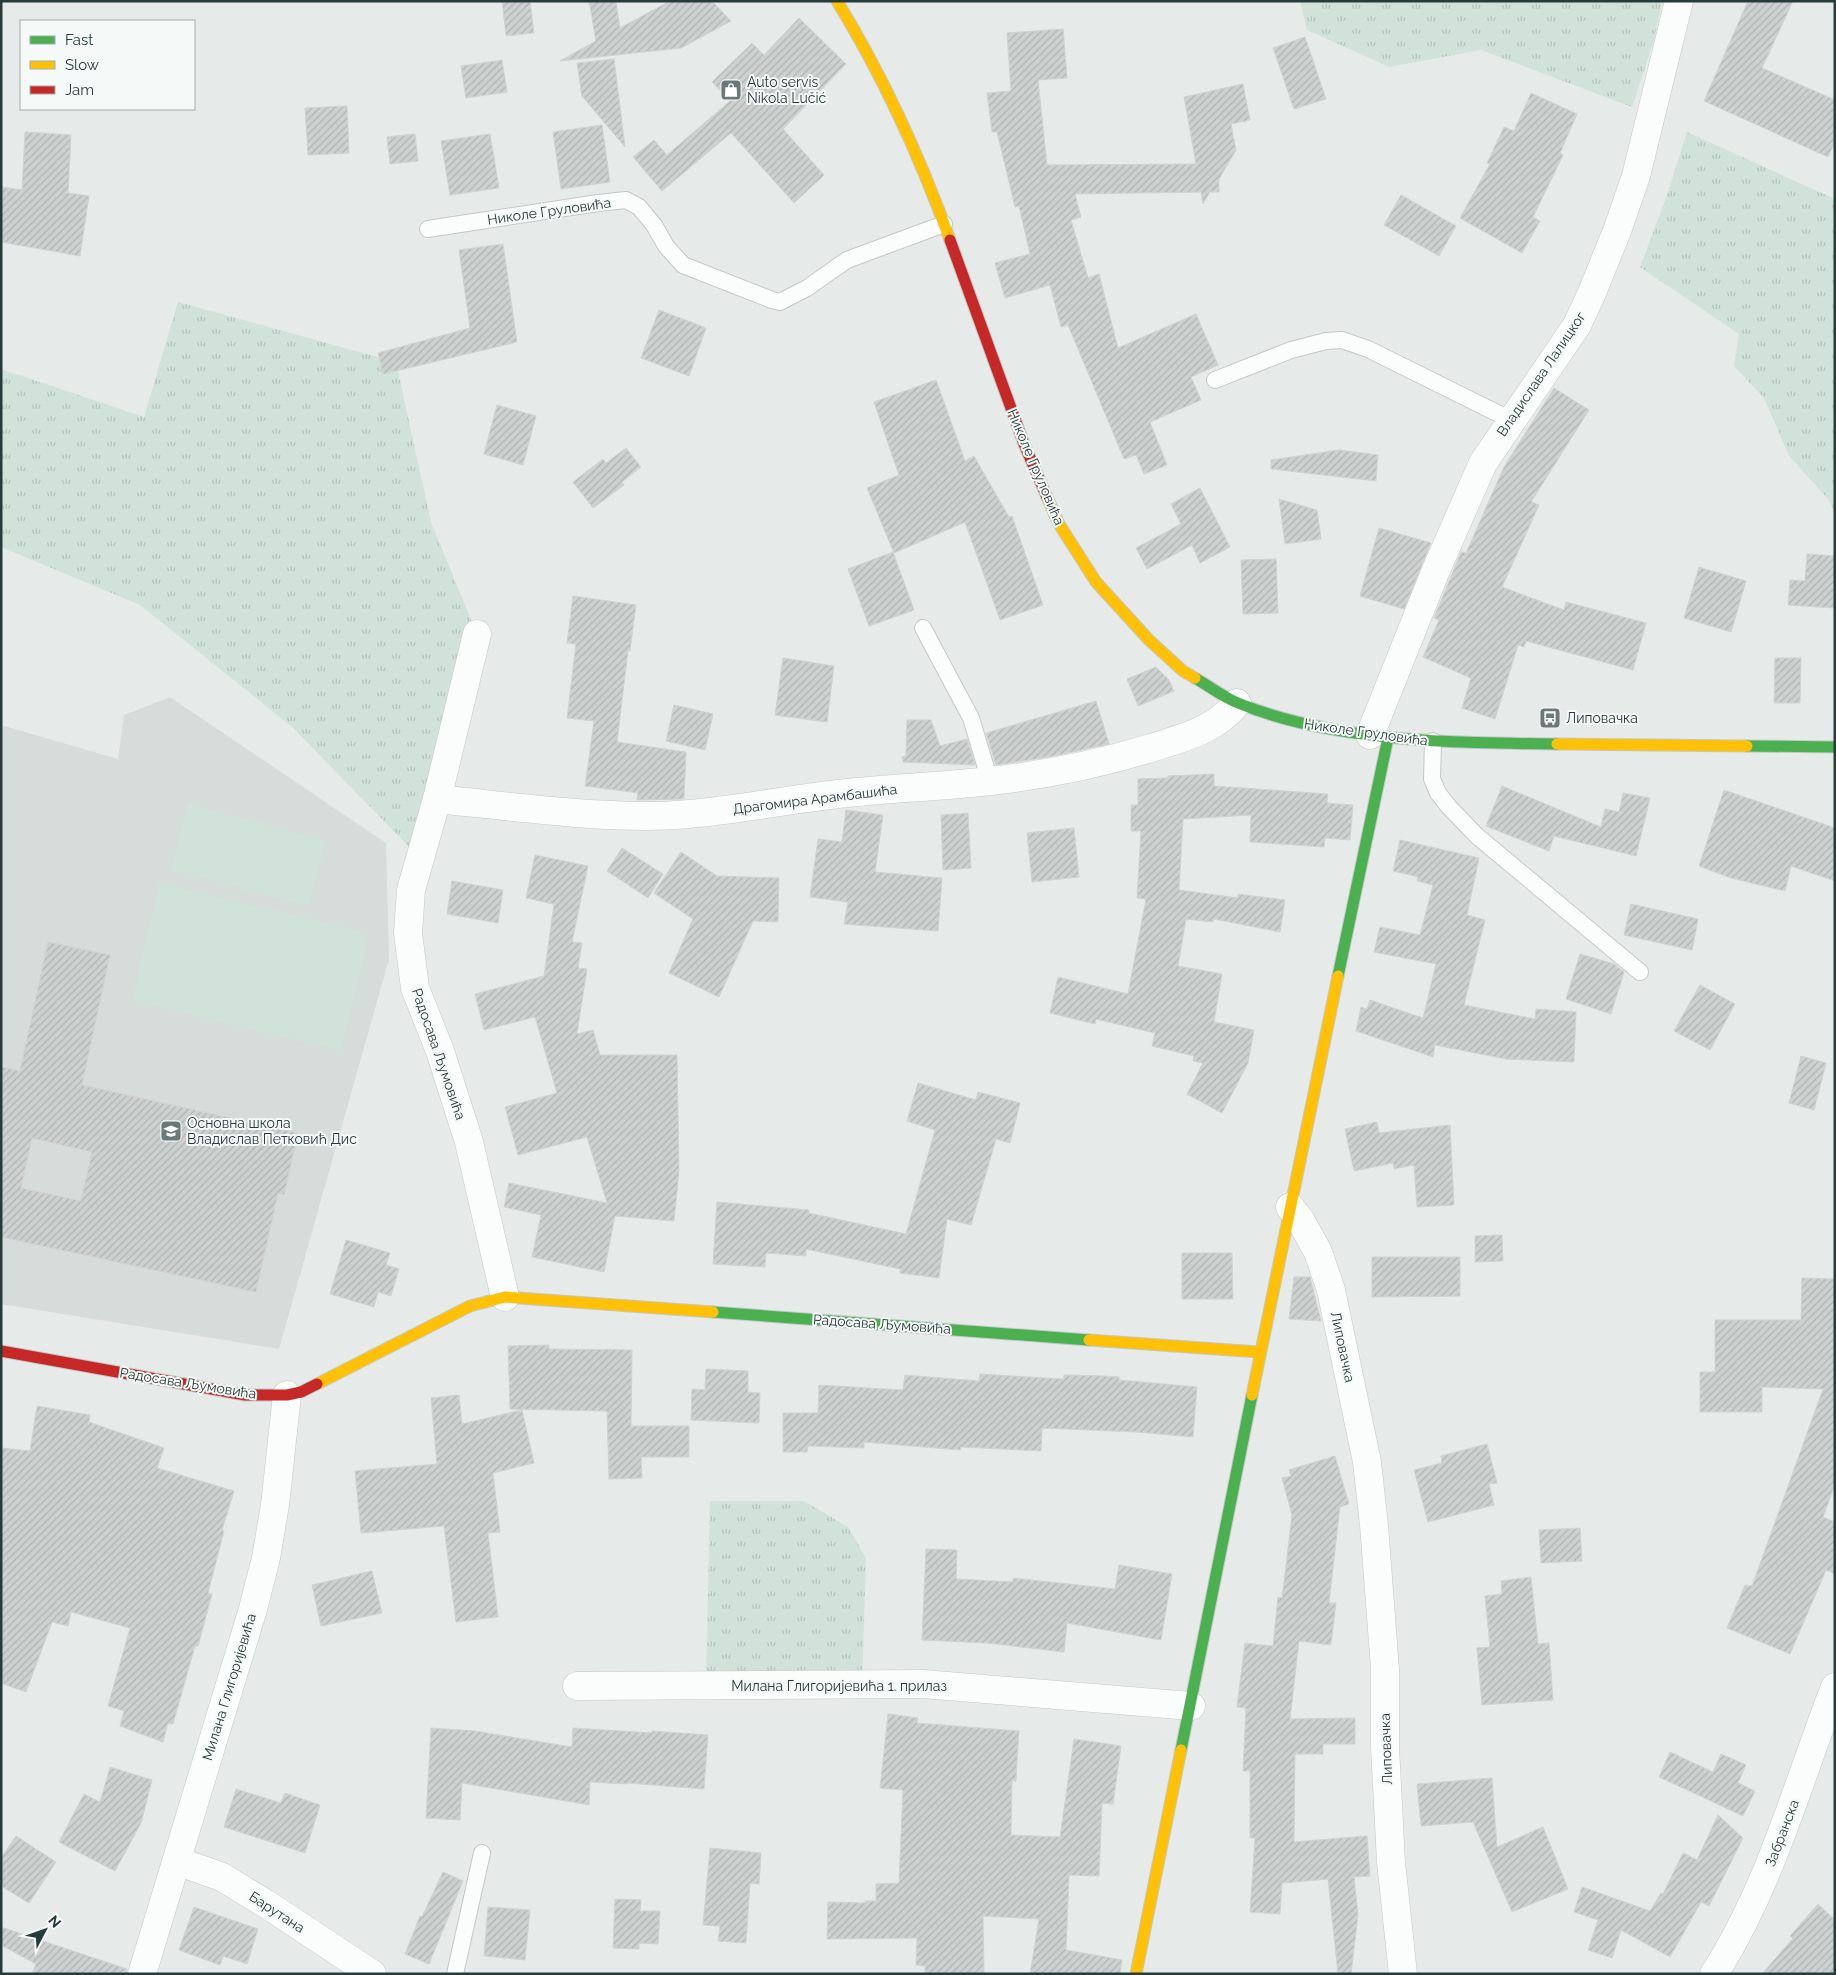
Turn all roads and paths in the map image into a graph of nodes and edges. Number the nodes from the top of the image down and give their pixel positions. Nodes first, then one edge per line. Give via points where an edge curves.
1 (837, 1) edge
2 (1679, 1) edge
3 (944, 224) junction
4 (428, 229) dead end
5 (1215, 380) dead end
6 (1511, 420) junction
7 (923, 628) dead end
8 (477, 634) dead end
9 (1237, 703) junction
10 (1379, 736) junction
11 (1433, 741) junction
12 (1835, 747) edge
13 (990, 781) junction
14 (437, 799) junction
15 (1640, 972) dead end
16 (1290, 1207) junction
17 (505, 1297) junction
18 (1, 1351) edge
19 (1259, 1352) junction
20 (287, 1395) junction
21 (577, 1686) dead end
22 (1835, 1687) edge
23 (1191, 1706) junction
24 (482, 1853) dead end
25 (177, 1861) junction
26 (142, 1974) edge
27 (372, 1974) edge
28 (455, 1974) edge
29 (1136, 1974) edge
30 (1403, 1974) edge
31 (1714, 1974) edge

1 - 3 street, Николе Груловића via 888,93
2 - 6 street, Владислава Лалицког via 1636,176 1597,280 1577,325
3 - 4 lane, Николе Груловића via 847,260 780,302 683,265 639,207 626,200
3 - 9 street, Николе Груловића via 1024,444 1059,524 1079,557 1119,609 1168,658 1183,671
5 - 6 lane via 1292,350 1342,340 1368,349
6 - 10 street, Владислава Лалицког via 1483,463 1429,587
7 - 13 lane via 971,718
8 - 14 street, Радосава Љумовића
9 - 10 street, Николе Груловића via 1300,723
9 - 13 street, Драгомира Арамбашића via 1215,725 1125,756 1062,771
10 - 11 street, Николе Груловића
10 - 16 street
11 - 12 street, Николе Груловића
11 - 15 lane via 1432,779 1449,807 1477,836
13 - 14 street, Драгомира Арамбашића via 838,794 741,809 650,816
14 - 17 street, Радосава Љумовића via 411,890 408,933 415,988 440,1051 469,1142
16 - 19 street
16 - 30 street, Липовачка via 1318,1252 1331,1290 1367,1462 1385,1669 1391,1862
17 - 19 street, Радосава Љумовића
17 - 20 street, Радосава Љумовића via 470,1306 301,1392
18 - 20 street, Радосава Љумовића via 245,1395
19 - 23 street
20 - 25 street, Милана Глигоријевића via 266,1558
21 - 23 street, Милана Глигоријевића 1. прилаз via 923,1684
22 - 31 street, Забранска via 1771,1863
23 - 29 street
24 - 28 lane
25 - 26 street, Милана Глигоријевића
25 - 27 street, Барутана via 222,1877

